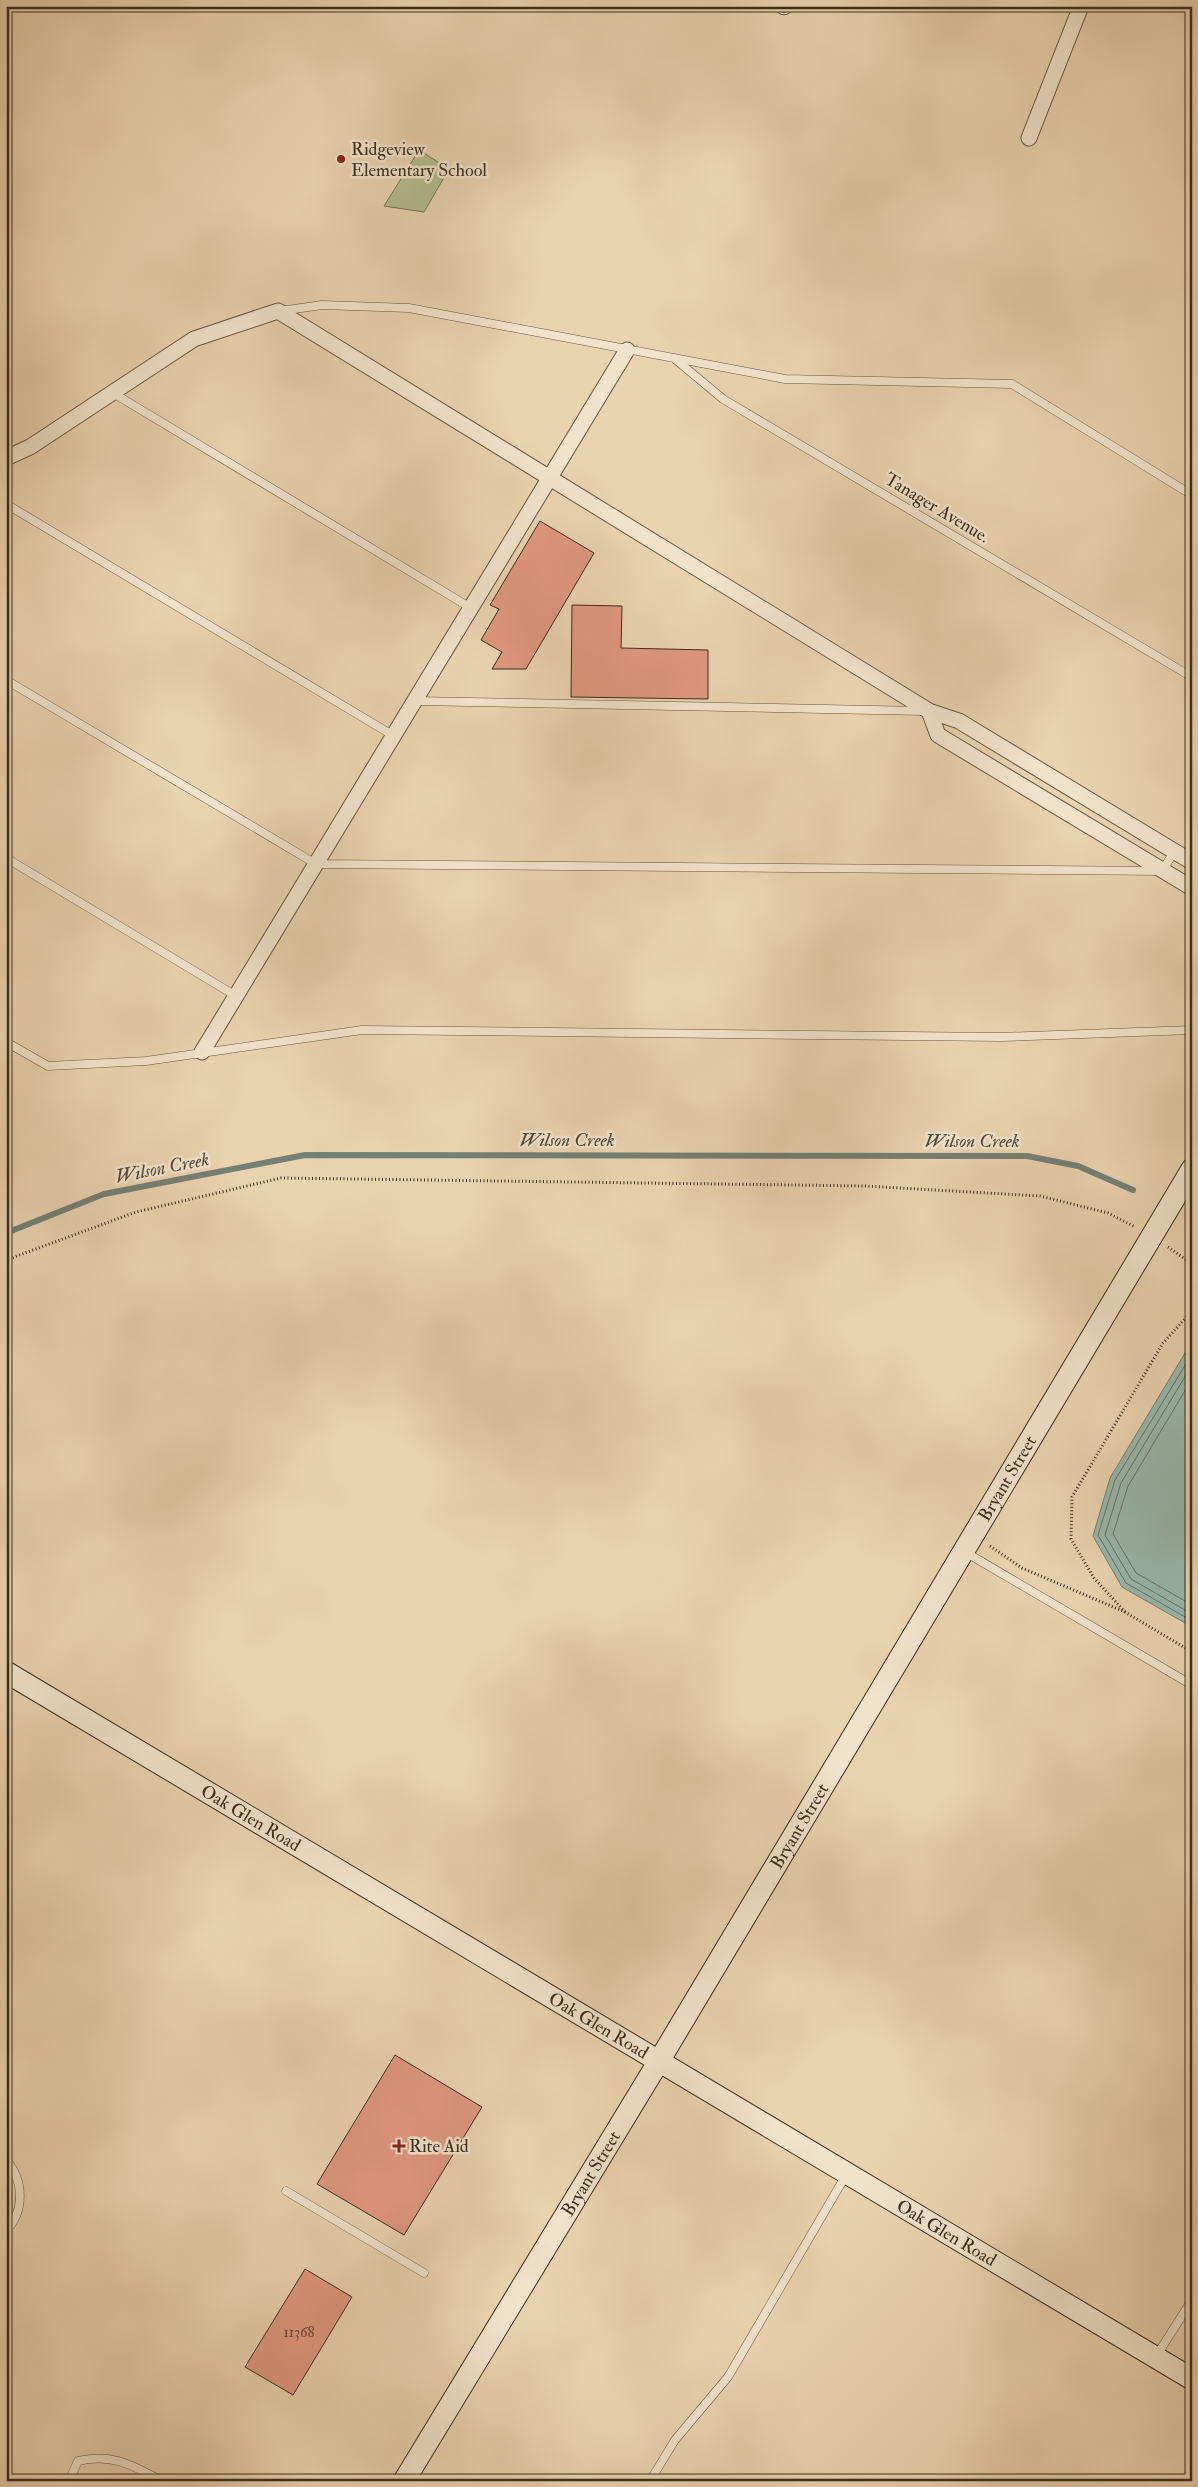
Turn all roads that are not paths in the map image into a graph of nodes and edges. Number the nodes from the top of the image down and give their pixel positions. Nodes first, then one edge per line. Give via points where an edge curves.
1 (1080, 6) edge
2 (1029, 138) dead end
3 (278, 311) junction
4 (627, 350) junction
5 (673, 358) junction
6 (113, 392) junction
7 (6, 458) edge
8 (550, 478) junction
9 (1192, 495) edge
10 (6, 504) edge
11 (471, 608) junction
12 (1192, 677) edge
13 (6, 680) edge
14 (415, 700) junction
15 (929, 711) junction
16 (394, 736) junction
17 (1174, 852) junction
18 (6, 858) edge
19 (1192, 862) edge
20 (316, 864) junction
21 (1162, 871) junction
22 (1192, 888) edge
23 (236, 996) junction
24 (1192, 1030) edge
25 (6, 1042) edge
26 (202, 1052) junction
27 (1192, 1169) edge
28 (968, 1542) junction
29 (6, 1672) edge
30 (1192, 1685) edge
31 (659, 2062) junction
32 (6, 2160) edge
33 (847, 2174) junction
34 (286, 2191) dead end
35 (6, 2231) edge
36 (424, 2273) dead end
37 (1192, 2300) edge
38 (1156, 2358) junction
39 (1192, 2379) edge
40 (1192, 2469) edge
41 (69, 2481) edge
42 (162, 2481) edge
43 (404, 2481) edge
44 (650, 2481) edge
45 (1185, 2481) edge

1 - 2 street
3 - 4 lane via 322,305 409,308
3 - 6 street via 194,339
3 - 8 street
4 - 5 lane
4 - 8 street
5 - 9 lane via 785,379 1012,384
5 - 12 lane, Tanager Avenue. via 723,399
6 - 7 street via 30,447
6 - 11 lane
8 - 11 street
8 - 15 street
10 - 16 lane
11 - 14 street
13 - 20 lane
14 - 15 lane
14 - 16 street
15 - 17 street via 959,721
15 - 21 street via 938,735
16 - 20 street
17 - 19 street
17 - 21 lane
18 - 23 lane
20 - 21 lane
20 - 23 street
21 - 22 street
23 - 26 street
24 - 26 lane via 1001,1037 362,1030
25 - 26 lane via 48,1066 146,1061
27 - 28 main road, Bryant Street
28 - 30 lane
28 - 31 main road, Bryant Street
29 - 31 main road, Oak Glen Road
31 - 33 main road, Oak Glen Road
31 - 43 main road, Bryant Street
32 - 35 lane via 17,2176 20,2193 19,2209
33 - 38 main road, Oak Glen Road
33 - 44 lane via 728,2377 675,2440
34 - 36 lane
37 - 38 lane
38 - 39 main road, Oak Glen Road
40 - 45 lane
41 - 42 lane via 78,2461 94,2458 121,2460

